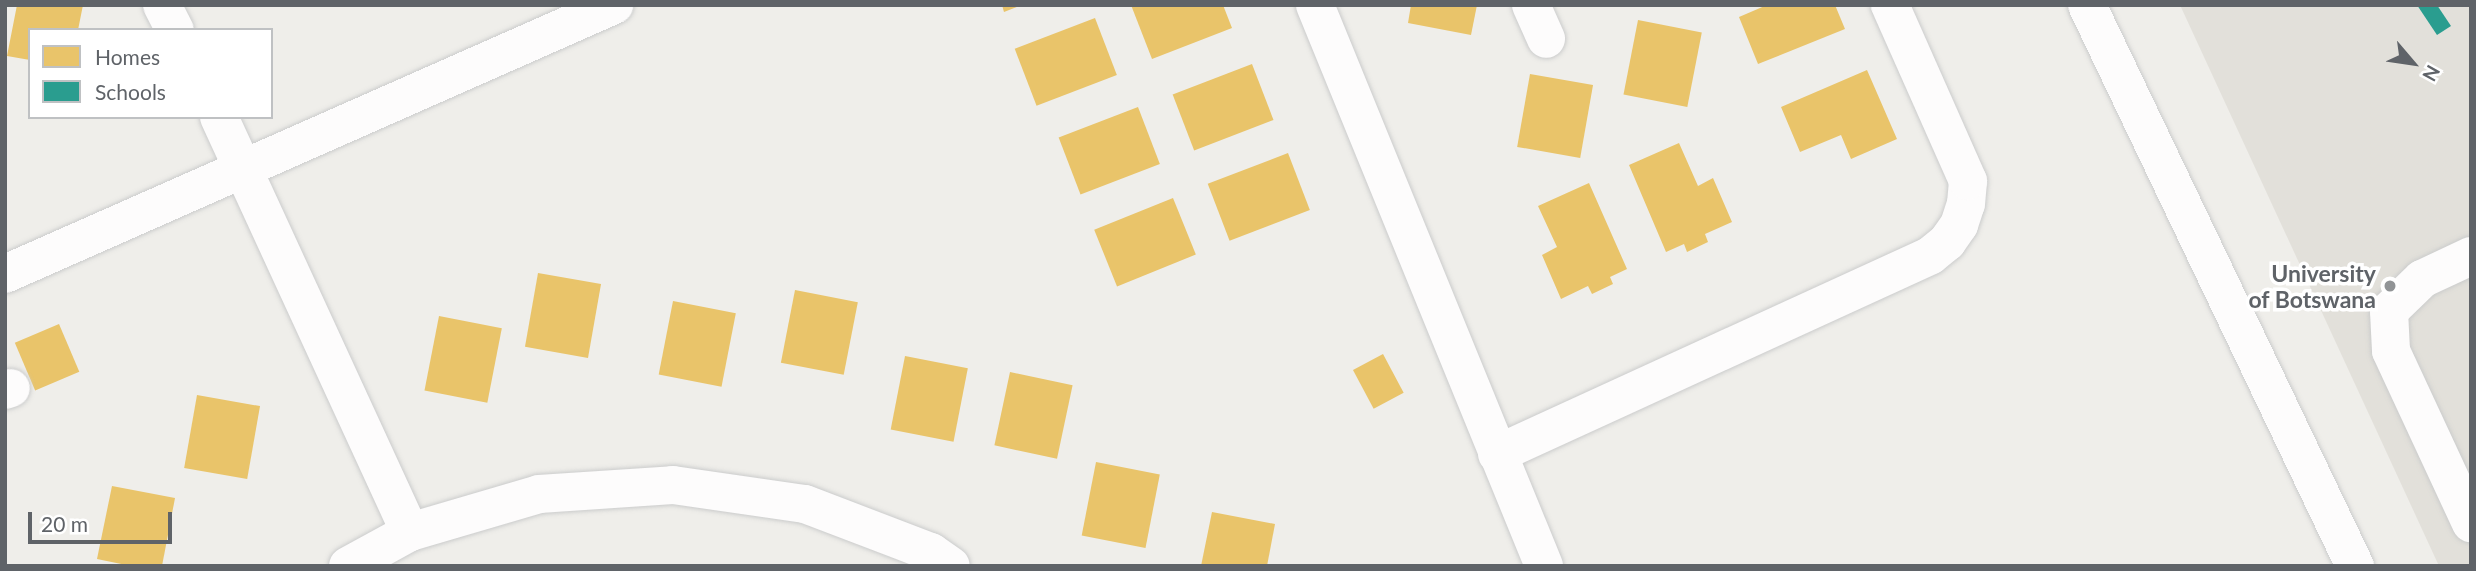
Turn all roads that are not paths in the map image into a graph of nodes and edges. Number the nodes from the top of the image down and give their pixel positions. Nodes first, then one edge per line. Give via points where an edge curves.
1 (162, 5) edge
2 (614, 5) edge
3 (1315, 5) edge
4 (1890, 5) edge
5 (2087, 5) edge
6 (174, 28) edge
7 (220, 119) edge
8 (245, 168) junction
9 (2471, 256) edge
10 (5, 274) edge
11 (1497, 454) junction
12 (2471, 523) edge
13 (410, 532) junction
14 (348, 566) edge
15 (951, 566) edge
16 (1544, 566) edge
17 (2355, 566) edge

1 - 6 street
2 - 8 street
3 - 11 street
4 - 11 street via 1968,181 1962,215 1947,242 1931,255
5 - 17 street
7 - 8 street
8 - 10 street
8 - 13 street
9 - 12 street via 2422,279 2389,311 2391,351
11 - 16 street
13 - 14 street
13 - 15 street via 539,494 673,485 805,504 931,552

